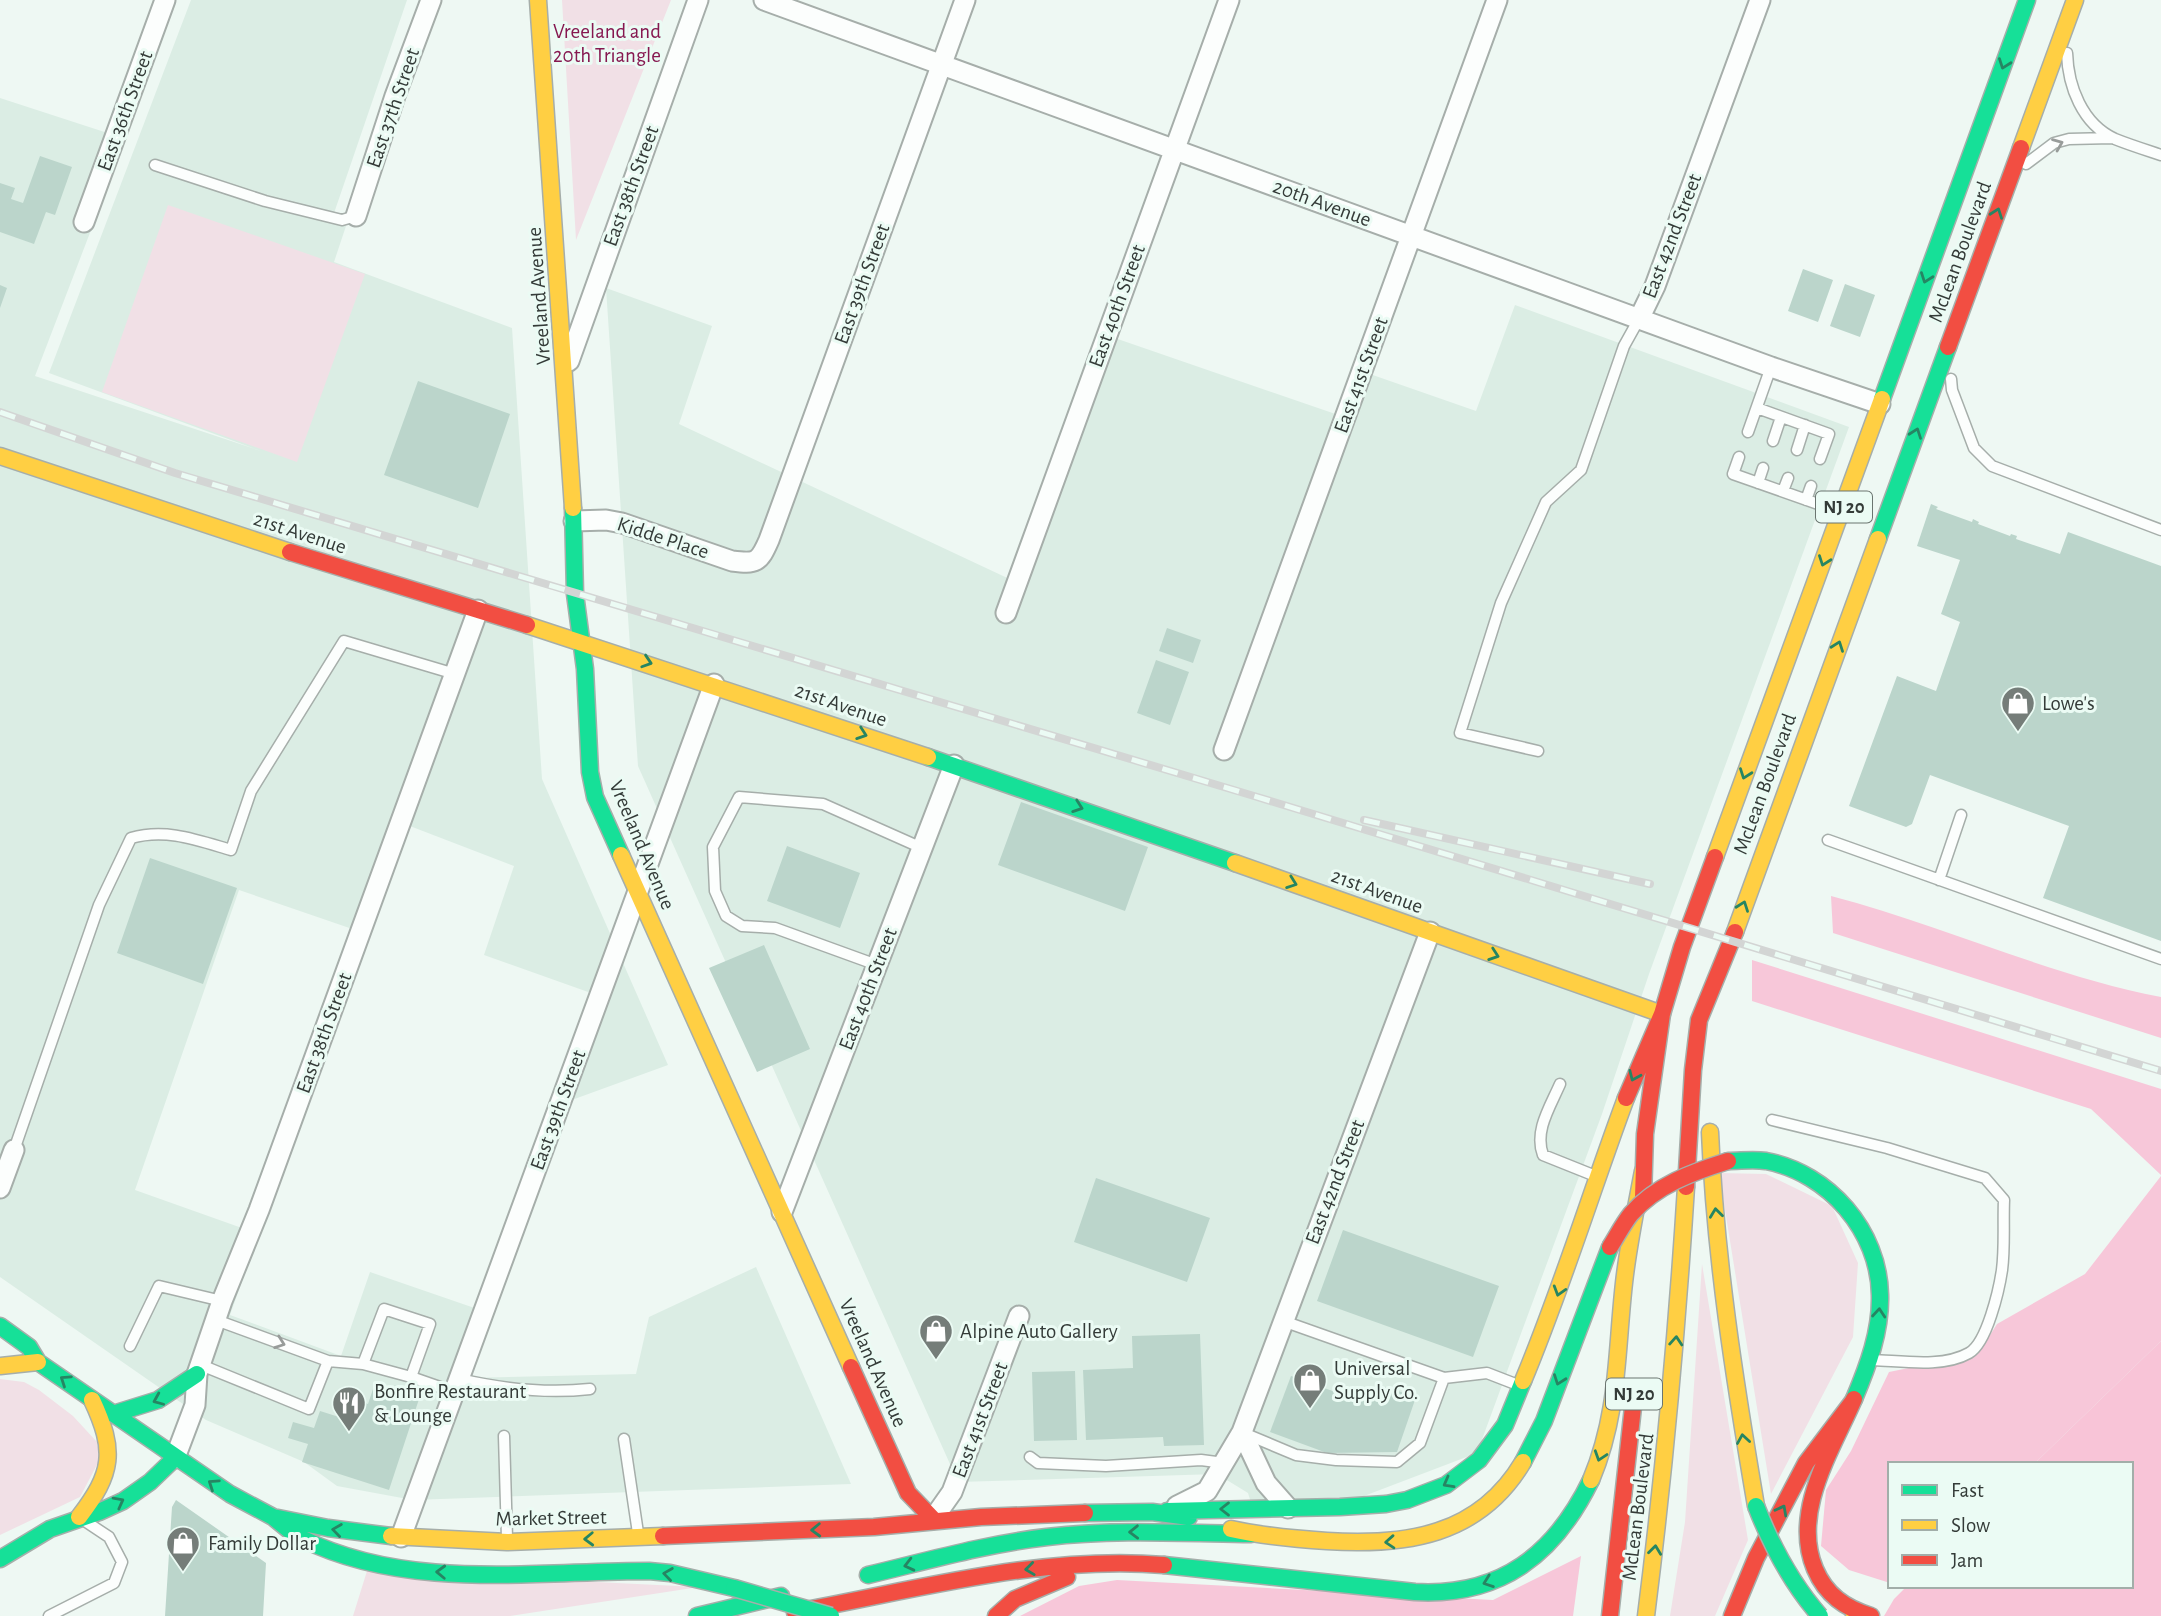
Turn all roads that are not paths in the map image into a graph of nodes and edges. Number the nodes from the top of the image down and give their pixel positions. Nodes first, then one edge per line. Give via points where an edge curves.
1 (165, 0) edge
2 (430, 0) edge
3 (538, 0) edge
4 (698, 0) edge
5 (764, 0) edge
6 (965, 0) edge
7 (1229, 0) edge
8 (1497, 0) edge
9 (1760, 0) edge
10 (2027, 0) edge
11 (2075, 0) edge
12 (2066, 24) junction
13 (942, 65) junction
14 (2112, 138) junction
15 (1174, 149) junction
16 (2161, 155) edge
17 (155, 165) dead end
18 (2011, 174) junction
19 (356, 216) joint
20 (84, 222) dead end
21 (1412, 236) junction
22 (1639, 319) junction
23 (1948, 346) junction
24 (1771, 368) junction
25 (565, 372) junction
26 (1881, 404) junction
27 (1757, 408) junction
28 (1781, 417) junction
29 (1805, 425) junction
30 (1748, 432) dead end
31 (1773, 440) dead end
32 (1797, 450) dead end
33 (0, 456) edge
34 (1739, 457) dead end
35 (1820, 459) dead end
36 (1763, 468) dead end
37 (1788, 478) dead end
38 (1758, 483) junction
39 (1811, 485) dead end
40 (1783, 491) junction
41 (1806, 500) junction
42 (1842, 512) junction
43 (574, 521) junction
44 (2161, 530) edge
45 (751, 563) joint
46 (478, 610) junction
47 (1006, 613) dead end
48 (582, 640) junction
49 (455, 674) junction
50 (714, 684) junction
51 (1224, 750) dead end
52 (1538, 751) dead end
53 (954, 765) junction
54 (1961, 815) dead end
55 (1828, 840) dead end
56 (922, 848) junction
57 (1939, 880) junction
58 (638, 890) junction
59 (1430, 932) junction
60 (2161, 959) edge
61 (877, 965) junction
62 (1721, 970) junction
63 (1661, 1014) junction
64 (1709, 1070) dead end
65 (1560, 1084) dead end
66 (1772, 1120) dead end
67 (1710, 1121) dead end
68 (14, 1150) joint
69 (1643, 1171) junction
70 (1597, 1176) junction
71 (0, 1188) edge
72 (782, 1212) junction
73 (1643, 1259) dead end
74 (219, 1310) junction
75 (1019, 1316) dead end
76 (1283, 1321) junction
77 (0, 1325) edge
78 (130, 1346) dead end
79 (1869, 1360) junction
80 (328, 1361) junction
81 (38, 1362) junction
82 (363, 1364) junction
83 (0, 1366) edge
84 (199, 1369) junction
85 (1635, 1376) dead end
86 (411, 1377) junction
87 (1444, 1378) junction
88 (457, 1385) junction
89 (1521, 1387) junction
90 (590, 1389) dead end
91 (91, 1398) junction
92 (1853, 1401) junction
93 (113, 1414) junction
94 (1242, 1432) junction
95 (505, 1437) dead end
96 (624, 1439) dead end
97 (1030, 1457) dead end
98 (175, 1458) junction
99 (1224, 1463) junction
100 (1288, 1508) junction
101 (1167, 1511) junction
102 (79, 1517) junction
103 (273, 1517) junction
104 (933, 1519) junction
105 (1251, 1534) junction
106 (401, 1537) junction
107 (639, 1537) junction
108 (507, 1542) junction
109 (4, 1554) edge
110 (1123, 1565) junction
111 (847, 1581) dead end
112 (808, 1590) dead end
113 (1862, 1615) edge
114 (49, 1616) edge
115 (696, 1616) edge
116 (766, 1616) edge
117 (831, 1616) edge
118 (996, 1616) edge
119 (1610, 1616) edge
120 (1646, 1616) edge
121 (1732, 1616) edge
122 (1820, 1616) edge

1 - 20 street, East 36th Street
2 - 19 street, East 37th Street
3 - 25 main road, Vreeland Avenue
4 - 25 street, East 38th Street
5 - 13 street, 20th Avenue
6 - 13 street, East 39th Street
7 - 15 street, East 40th Street
8 - 21 street, East 41st Street
9 - 22 street, East 42nd Street
10 -> 26 main road, McLean Boulevard / NJ 20
11 - 12 main road, McLean Boulevard / NJ 20
12 - 14 lane via 2071,85 2090,121
12 - 18 main road, McLean Boulevard / NJ 20
13 - 15 street, 20th Avenue
13 - 45 street, East 39th Street via 769,540 758,560
14 - 16 lane
18 -> 14 lane via 2054,143
15 - 21 street, 20th Avenue
15 - 47 street, East 40th Street
17 - 19 lane via 265,201 342,220
23 -> 18 main road, McLean Boulevard / NJ 20
21 - 22 street, 20th Avenue
21 - 51 street, East 41st Street
22 - 24 street, 20th Avenue
22 - 52 lane, East 42nd Street via 1624,346 1581,470 1546,502 1501,603 1460,733
23 - 44 lane via 1952,390 1974,448 1992,466
62 -> 23 main road, McLean Boulevard / NJ 20
24 - 26 street, 20th Avenue
24 - 27 lane
25 - 43 main road, Vreeland Avenue
26 - 42 main road, McLean Boulevard / NJ 20
27 - 28 lane
27 - 30 lane
28 - 29 lane
28 - 31 lane
29 - 32 lane
29 - 35 lane via 1829,434
33 - 46 main road, 21st Avenue
34 - 38 lane via 1733,474
36 - 38 lane
37 - 40 lane
38 - 40 lane
39 - 41 lane
40 - 41 lane
41 - 42 lane
42 -> 63 main road, McLean Boulevard / NJ 20
43 - 45 street, Kidde Place via 622,523 732,561
43 - 48 main road, Vreeland Avenue via 575,594
46 - 48 main road, 21st Avenue
46 - 49 street, East 38th Street
48 -> 50 main road, 21st Avenue
48 - 58 main road, Vreeland Avenue via 595,797
49 - 68 lane via 344,641 251,791 231,850 174,833 131,838 99,905
49 - 74 street, East 38th Street
50 -> 53 main road, 21st Avenue
50 - 58 street, East 39th Street
53 - 56 street, East 40th Street
53 -> 59 main road, 21st Avenue
54 - 57 lane
55 - 57 lane
56 - 61 street, East 40th Street
56 - 61 lane via 823,804 739,797 713,847 715,891 726,916 742,926 775,928
57 - 60 lane
58 - 72 main road, Vreeland Avenue
58 - 88 street, East 39th Street
59 -> 63 main road, 21st Avenue
59 - 76 street, East 42nd Street
61 - 72 street, East 40th Street
62 - 64 main road
120 -> 62 main road, McLean Boulevard / NJ 20 via 1674,1370 1693,1070 1699,1020
63 - 69 main road, McLean Boulevard / NJ 20
63 -> 70 main road, Market Street
65 - 70 lane via 1539,1133 1543,1155
66 - 79 lane via 1984,1178 2004,1200 2002,1270 1977,1348 1940,1361
122 -> 67 main road, bridge via 1799,1594 1774,1553 1756,1506 1738,1402 1712,1181
68 - 71 street
69 - 73 main road, McLean Boulevard / NJ 20
69 -> 110 main road via 1626,1265 1612,1415 1600,1460 1567,1526 1537,1556 1517,1571 1482,1585 1443,1592
70 -> 89 main road, Market Street via 1553,1310
72 - 104 main road, Vreeland Avenue via 908,1493
74 - 78 lane via 159,1286
74 -> 80 lane
74 - 84 street, East 38th Street
75 - 104 street, East 41st Street via 952,1492
76 - 87 lane
76 - 94 street, East 42nd Street
77 - 81 main road, Market Street via 29,1347
79 - 92 main road
79 -> 105 main road, bridge via 1881,1293 1876,1256 1859,1223 1836,1197 1806,1176 1765,1161 1728,1161 1661,1188 1634,1211 1610,1247 1525,1460 1502,1492 1479,1511 1439,1532 1400,1542 1353,1543
80 - 82 lane
80 - 84 lane via 309,1409
81 - 83 main road
91 -> 81 main road, Market Street
82 - 86 lane
82 - 86 lane via 384,1309 430,1325
84 -> 93 main road via 175,1393
84 - 98 street, East 38th Street via 195,1405
85 - 119 main road, McLean Boulevard / NJ 20
86 - 88 lane
87 - 89 lane via 1488,1373
87 - 94 lane via 1420,1444 1397,1461 1296,1455
88 - 90 lane via 526,1392
88 - 106 street, East 39th Street
89 -> 100 main road, Market Street via 1493,1443 1465,1473 1446,1485 1386,1504
91 - 93 main road, Market Street
91 - 102 main road via 106,1426 109,1462 99,1492
92 - 113 main road via 1817,1483 1809,1515 1809,1546 1814,1572 1829,1596
121 -> 92 main road via 1756,1558 1806,1463
93 - 98 main road, Market Street
94 - 99 street, East 42nd Street
94 - 100 street via 1266,1483
95 - 108 lane
96 - 107 lane
97 - 99 lane via 1038,1463 1106,1466 1201,1460
102 -> 98 main road via 100,1512 138,1492
103 -> 98 main road, Market Street
99 - 101 street, East 42nd Street via 1207,1491
100 -> 101 main road, Market Street
101 - 104 main road, Market Street
101 - 105 main road
102 - 109 main road
102 - 114 lane via 109,1537 122,1562 114,1583
106 -> 103 main road, Market Street
117 -> 103 main road, bridge via 670,1573 431,1572 386,1566 313,1545
104 -> 107 main road, Market Street via 874,1527
105 -> 111 main road via 1142,1532 1048,1537 963,1552
106 - 108 main road, Market Street
107 -> 108 main road, Market Street
110 -> 116 main road via 1010,1572
110 - 118 main road via 1047,1583 1015,1599
112 - 115 main road

